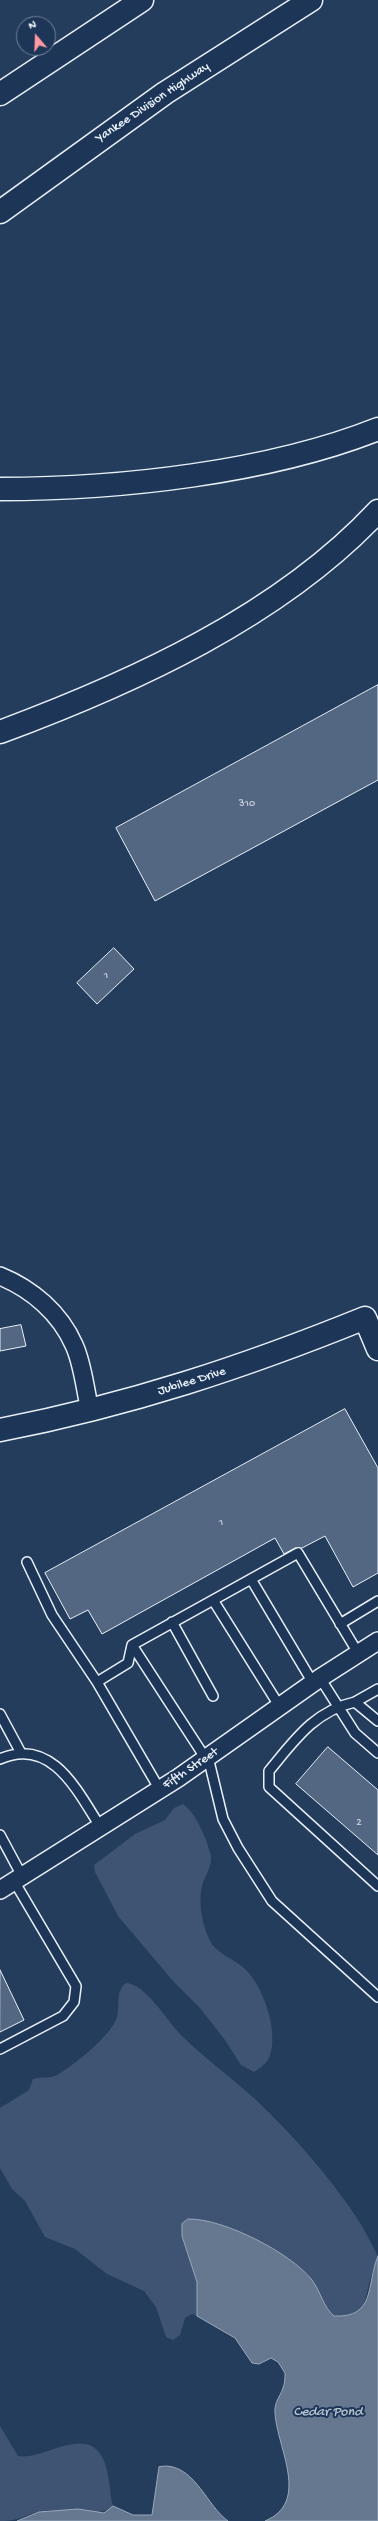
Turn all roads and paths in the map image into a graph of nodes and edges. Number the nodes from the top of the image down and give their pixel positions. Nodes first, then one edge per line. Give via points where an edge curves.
1 (142, 0) edge
2 (311, 0) edge
3 (0, 94) edge
4 (0, 212) edge
5 (378, 429) edge
6 (0, 489) edge
7 (378, 511) edge
8 (0, 732) edge
9 (0, 1276) edge
10 (372, 1315) edge
11 (378, 1349) edge
12 (90, 1410) junction
13 (0, 1430) edge
14 (27, 1562) dead end
15 (251, 1579) junction
16 (213, 1600) junction
17 (378, 1601) edge
18 (172, 1622) junction
19 (340, 1624) junction
20 (378, 1641) edge
21 (132, 1645) junction
22 (358, 1654) junction
23 (317, 1681) junction
24 (97, 1682) junction
25 (378, 1689) edge
26 (213, 1696) dead end
27 (355, 1702) junction
28 (337, 1706) junction
29 (280, 1707) junction
30 (0, 1714) edge
31 (378, 1721) edge
32 (22, 1753) junction
33 (378, 1753) edge
34 (207, 1758) junction
35 (0, 1759) edge
36 (160, 1790) junction
37 (101, 1828) junction
38 (0, 1835) edge
39 (12, 1882) edge
40 (378, 1886) edge
41 (378, 1997) edge
42 (0, 2049) edge

1 - 3 main road
2 - 4 main road, Yankee Division Highway via 165,93
5 - 6 main road via 331,444 244,465 172,477 96,486
7 - 8 main road via 312,570 228,626 124,681
9 - 12 street via 39,1299 55,1315 74,1345
10 - 11 main road
10 - 12 main road, Jubilee Drive via 214,1376
12 - 13 main road, Jubilee Drive
14 - 24 lane via 52,1615
15 - 16 lane
15 - 19 lane via 298,1553
15 - 23 lane
16 - 18 lane
16 - 29 lane
17 - 19 lane
18 - 21 lane
18 - 26 lane
19 - 22 lane
20 - 22 street, Fifth Street
21 - 24 lane via 128,1663
21 - 34 lane
22 - 23 street, Fifth Street
23 - 28 lane
23 - 29 street, Fifth Street
24 - 36 lane
25 - 27 lane
27 - 28 lane
27 - 31 lane
28 - 33 lane via 355,1733
28 - 40 lane via 307,1727 273,1766 269,1771 269,1787
29 - 34 street, Fifth Street
30 - 32 lane
32 - 35 lane
32 - 37 lane via 36,1754 56,1764 78,1791
34 - 36 street, Fifth Street
34 - 41 lane via 223,1819 272,1901
36 - 37 street, Fifth Street
37 - 39 street, Fifth Street
38 - 39 lane
39 - 42 lane via 76,1986 74,2002 63,2016

